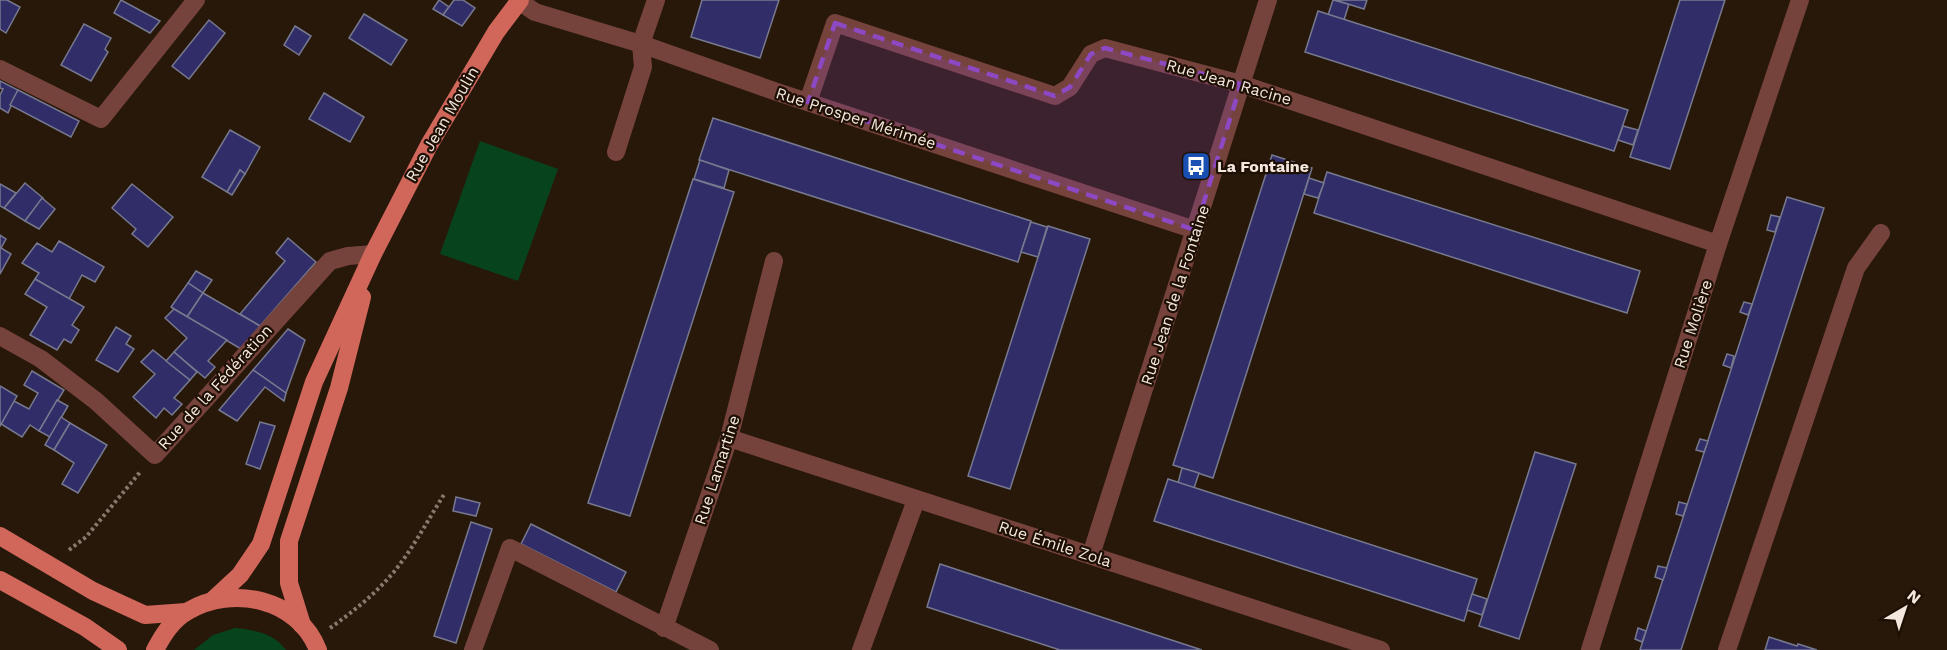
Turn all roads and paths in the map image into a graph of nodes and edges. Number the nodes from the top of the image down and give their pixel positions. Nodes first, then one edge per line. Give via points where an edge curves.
1 (196, 0) edge
2 (520, 0) edge
3 (656, 0) edge
4 (1268, 0) edge
5 (1800, 0) edge
6 (641, 44) junction
7 (0, 69) edge
8 (1241, 84) junction
9 (808, 102) junction
10 (616, 152) dead end
11 (1195, 230) junction
12 (1881, 233) dead end
13 (1718, 244) junction
14 (373, 254) junction
15 (774, 261) dead end
16 (0, 336) edge
17 (729, 438) junction
18 (155, 455) junction
19 (444, 493) dead end
20 (916, 500) junction
21 (0, 536) edge
22 (1091, 555) junction
23 (49, 566) junction
24 (0, 580) edge
25 (213, 600) junction
26 (186, 612) junction
27 (302, 625) junction
28 (664, 628) junction
29 (316, 645) edge
30 (118, 650) edge
31 (155, 650) edge
32 (473, 650) edge
33 (710, 650) edge
34 (861, 650) edge
35 (1381, 650) edge
36 (1590, 650) edge
37 (1727, 650) edge

1 - 7 street via 101,119
2 - 6 street, Rue Prosper Mérimée via 535,12
2 - 14 main road, Rue Jean Moulin via 496,32 429,145
3 - 6 street
4 - 8 street, Rue Jean de la Fontaine
5 - 13 street, Rue Molière
6 - 9 street, Rue Prosper Mérimée
6 - 10 street via 643,68
8 - 9 street, Rue Jean Racine via 1105,48 1091,54 1070,87 1055,96 835,23
8 - 11 street, Rue Jean de la Fontaine
8 - 13 street, Rue Jean Racine
9 - 11 street, Rue Prosper Mérimée
11 - 22 street, Rue Jean de la Fontaine
12 - 37 street via 1856,268
13 - 36 street, Rue Molière
14 - 18 street, Rue de la Fédération via 330,261
14 - 25 main road via 314,382 261,544 240,576
14 - 27 main road via 339,388 289,541 289,583
15 - 17 street, Rue Lamartine
16 - 18 street, Rue de la Fédération via 41,359 96,400
17 - 20 street, Rue Émile Zola
17 - 28 street, Rue Lamartine
18 - 23 path via 86,537
19 - 29 path via 397,568
20 - 22 street, Rue Émile Zola
20 - 34 street
21 - 23 main road
22 - 35 street, Rue Émile Zola
23 - 26 main road via 145,615
24 - 30 main road
25 - 26 main road
25 - 27 main road via 260,600 283,610
26 - 31 main road via 165,631
27 - 29 main road
28 - 32 street via 510,548
28 - 33 street

